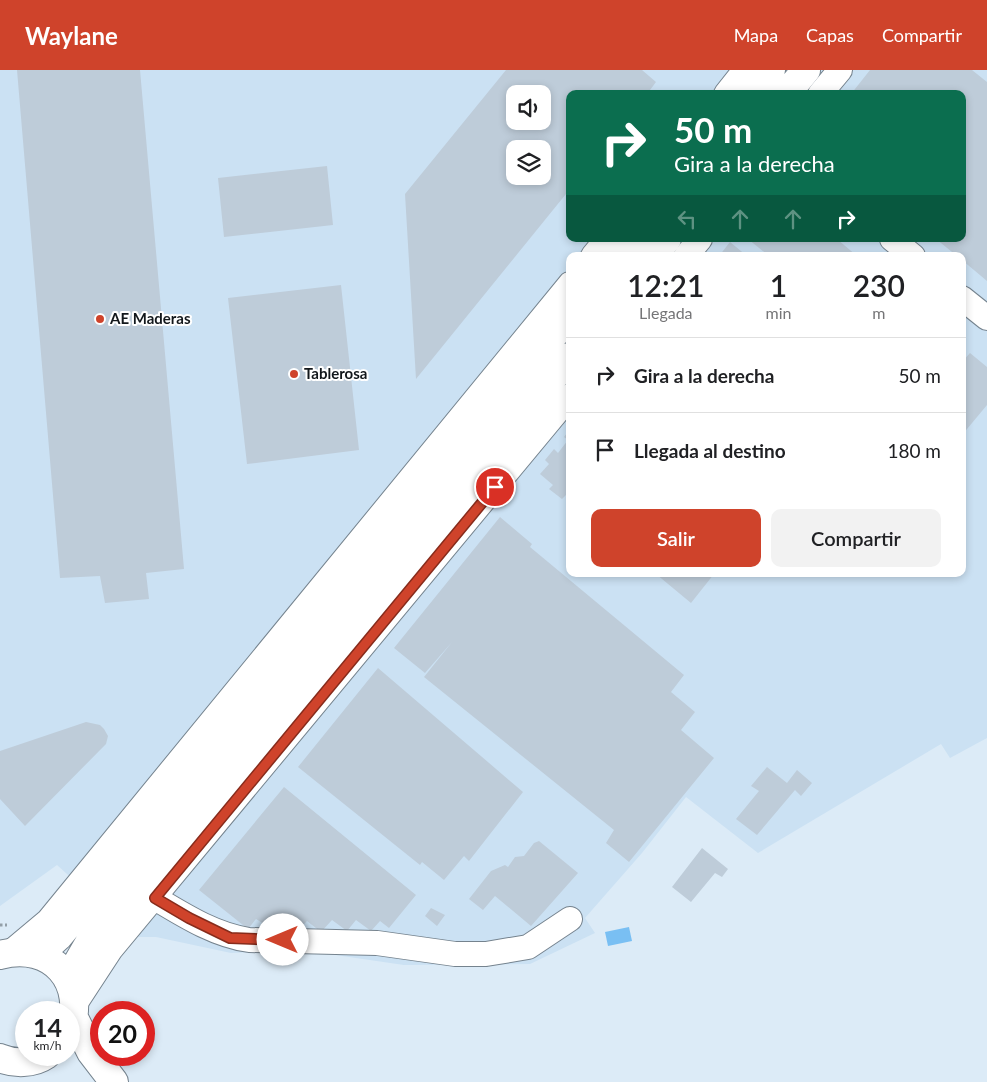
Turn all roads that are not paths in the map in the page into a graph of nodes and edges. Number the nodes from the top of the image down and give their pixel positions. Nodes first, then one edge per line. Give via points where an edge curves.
1 (745, 70) edge
2 (771, 70) edge
3 (806, 70) edge
4 (840, 70) edge
5 (729, 90) edge
6 (755, 90) edge
7 (789, 90) edge
8 (823, 90) edge
9 (605, 242) edge
10 (630, 242) edge
11 (665, 242) edge
12 (698, 242) edge
13 (896, 242) edge
14 (596, 252) edge
15 (621, 252) edge
16 (656, 252) edge
17 (689, 252) edge
18 (908, 252) edge
19 (566, 289) edge
20 (966, 301) edge
21 (987, 318) edge
22 (566, 320) edge
23 (566, 362) edge
24 (566, 401) edge
25 (155, 898) junction
26 (570, 919) dead end
27 (15, 953) edge
28 (70, 1001) edge
29 (73, 1001) edge
30 (77, 1001) edge
31 (80, 1028) edge
32 (114, 1082) edge

1 - 5 street
2 - 6 main road
3 - 7 main road
4 - 8 street
9 - 14 street
10 - 15 main road
11 - 16 main road
12 - 17 street
13 - 18 street
19 - 27 street via 48,921
20 - 21 street
22 - 27 main road via 58,937 47,947
23 - 29 main road via 97,932 76,962
24 - 25 street
25 - 26 street via 230,938 377,943 455,954 509,952 528,947
25 - 30 street via 111,949
27 - 28 main road via 47,958 59,967
31 - 32 main road via 90,1052

